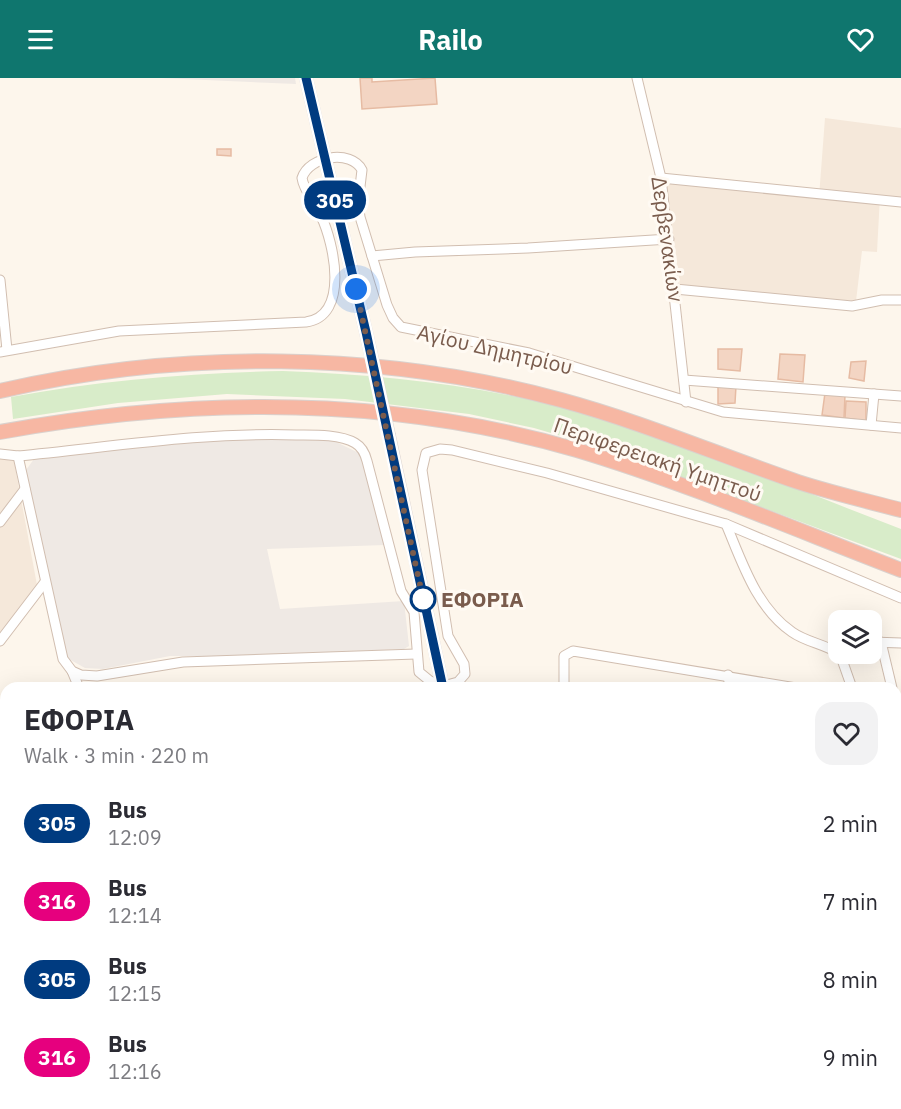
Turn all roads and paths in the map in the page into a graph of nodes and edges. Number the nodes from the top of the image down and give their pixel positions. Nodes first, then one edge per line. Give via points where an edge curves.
1 (306, 78) edge
2 (638, 78) edge
3 (325, 159) junction
4 (661, 178) junction
5 (901, 202) edge
6 (669, 239) junction
7 (372, 256) junction
8 (0, 280) edge
9 (675, 289) junction
10 (901, 300) edge
11 (4, 351) edge
12 (684, 380) junction
13 (0, 391) edge
14 (874, 394) junction
15 (901, 396) edge
16 (686, 402) junction
17 (871, 425) junction
18 (901, 428) edge
19 (2, 432) edge
20 (0, 454) edge
21 (18, 456) junction
22 (25, 489) junction
23 (901, 510) edge
24 (0, 522) edge
25 (726, 524) junction
26 (901, 570) edge
27 (45, 582) junction
28 (901, 598) edge
29 (0, 641) edge
30 (882, 642) edge
31 (901, 643) edge
32 (828, 647) edge
33 (416, 654) junction
34 (882, 659) edge
35 (843, 664) edge
36 (72, 671) junction
37 (728, 675) junction
38 (77, 682) edge
39 (435, 682) edge
40 (442, 682) edge
41 (458, 682) edge
42 (564, 682) edge
43 (729, 682) edge
44 (765, 682) edge
45 (850, 682) edge
46 (890, 682) edge

1 - 3 main road
2 - 4 street, Δερβενακίων
3 - 7 street, Αγίου Δημητρίου via 349,159 362,171 359,210
3 - 11 street via 310,166 302,178 323,218 332,262 333,300 321,318 306,322 119,331
3 - 40 main road, bridge
4 - 5 street
4 - 6 street, Δερβενακίων
6 - 7 street
6 - 9 street, Δερβενακίων
7 - 16 street, Αγίου Δημητρίου via 390,312 401,327 529,353
8 - 11 street
9 - 10 street via 852,306
9 - 12 street, Δερβενακίων
12 - 14 street
12 - 16 street, Δερβενακίων
13 - 23 highway, Περιφερειακή Υμηττού via 121,371 241,362 323,364 430,374 561,400 643,424 806,484
14 - 15 street
14 - 17 street
16 - 17 street, Αγίου Δημητρίου via 745,415
17 - 18 street, Αγίου Δημητρίου
19 - 26 highway, Περιφερειακή Υμηττού via 106,415 249,406 332,408 445,421 536,439 616,462
20 - 21 street
21 - 22 street
21 - 33 street via 199,435 300,435 356,443 367,461 401,591 414,612 418,628
22 - 24 street
22 - 27 street
25 - 28 street
25 - 32 street via 750,581 767,608 791,632
25 - 41 street via 452,450 426,453 422,470 448,636 464,664 465,674
27 - 29 street
27 - 36 street via 63,659
30 - 31 street
33 - 36 street via 183,662 97,676
33 - 39 street via 419,672
34 - 46 street
35 - 45 street
36 - 38 street
37 - 42 street via 573,651 564,657
37 - 43 street
37 - 44 street

